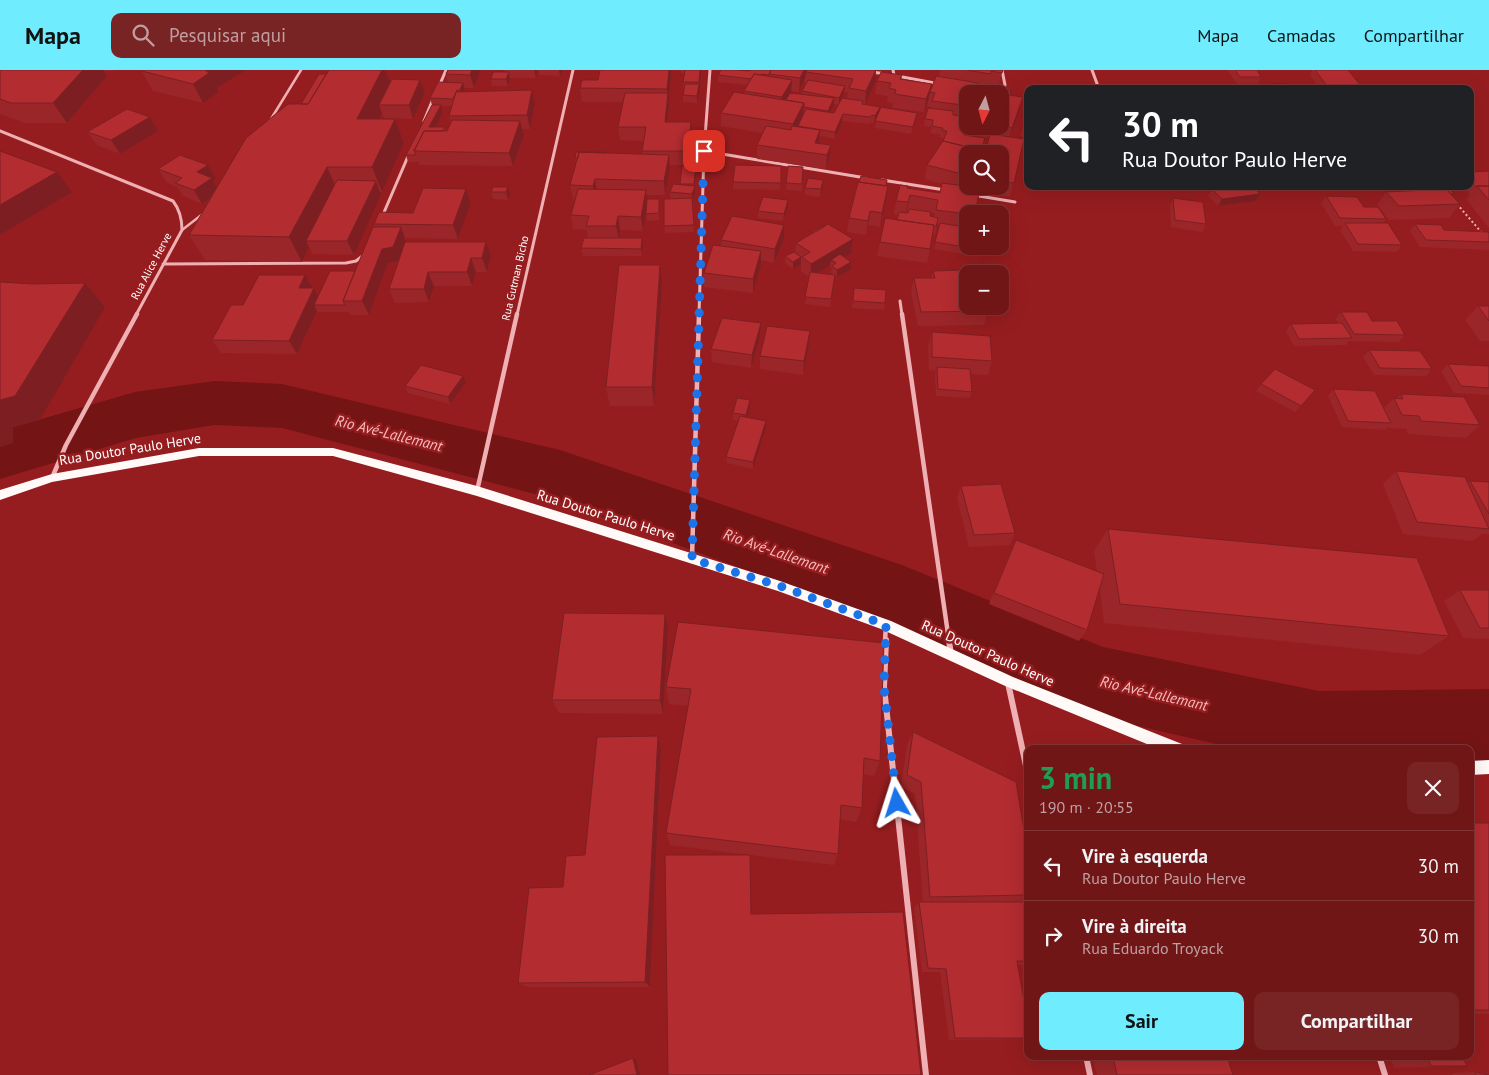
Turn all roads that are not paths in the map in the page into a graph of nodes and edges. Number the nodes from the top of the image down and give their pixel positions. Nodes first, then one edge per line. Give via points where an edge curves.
1 (302, 70) edge
2 (446, 70) edge
3 (573, 70) edge
4 (710, 70) edge
5 (858, 70) edge
6 (893, 70) edge
7 (1002, 70) edge
8 (1092, 70) edge
9 (894, 76) junction
10 (948, 85) edge
11 (1005, 85) edge
12 (1098, 85) edge
13 (271, 119) edge
14 (422, 124) edge
15 (0, 131) edge
16 (704, 151) junction
17 (410, 152) edge
18 (869, 178) edge
19 (879, 180) edge
20 (947, 191) edge
21 (972, 195) edge
22 (1015, 202) edge
23 (204, 213) edge
24 (379, 224) edge
25 (182, 230) junction
26 (367, 251) edge
27 (163, 264) junction
28 (900, 301) dead end
29 (52, 478) junction
30 (476, 491) junction
31 (0, 495) edge
32 (692, 559) junction
33 (886, 625) junction
34 (951, 655) junction
35 (1008, 681) junction
36 (1167, 745) edge
37 (1024, 756) edge
38 (1489, 767) edge
39 (1474, 768) edge
40 (1087, 1060) edge
41 (1380, 1060) edge
42 (926, 1075) edge
43 (1090, 1075) edge
44 (1386, 1075) edge

1 - 13 lane
2 - 14 street
3 - 30 street, Rua Gutman Bicho
4 - 16 street
5 - 9 street
6 - 9 street
7 - 11 street
8 - 12 street
9 - 10 street
15 - 25 street, Rua Alice Herve via 173,202 180,210
16 - 18 street
16 - 32 street
17 - 24 street
19 - 20 street
21 - 22 street
23 - 25 lane
25 - 27 street, Rua Alice Herve
26 - 27 street via 356,261 346,263
27 - 29 street, Rua Alice Herve via 66,445
28 - 34 street
29 - 30 main road, Rua Doutor Paulo Herve via 200,452 333,452
29 - 31 main road, Rua Doutor Paulo Herve
30 - 32 main road, Rua Doutor Paulo Herve
32 - 33 main road, Rua Doutor Paulo Herve via 780,586
33 - 34 main road, Rua Doutor Paulo Herve
33 - 42 street via 884,687
34 - 35 main road, Rua Doutor Paulo Herve
35 - 36 main road, Rua Doutor Paulo Herve
35 - 37 street
38 - 39 main road
40 - 43 street
41 - 44 street

